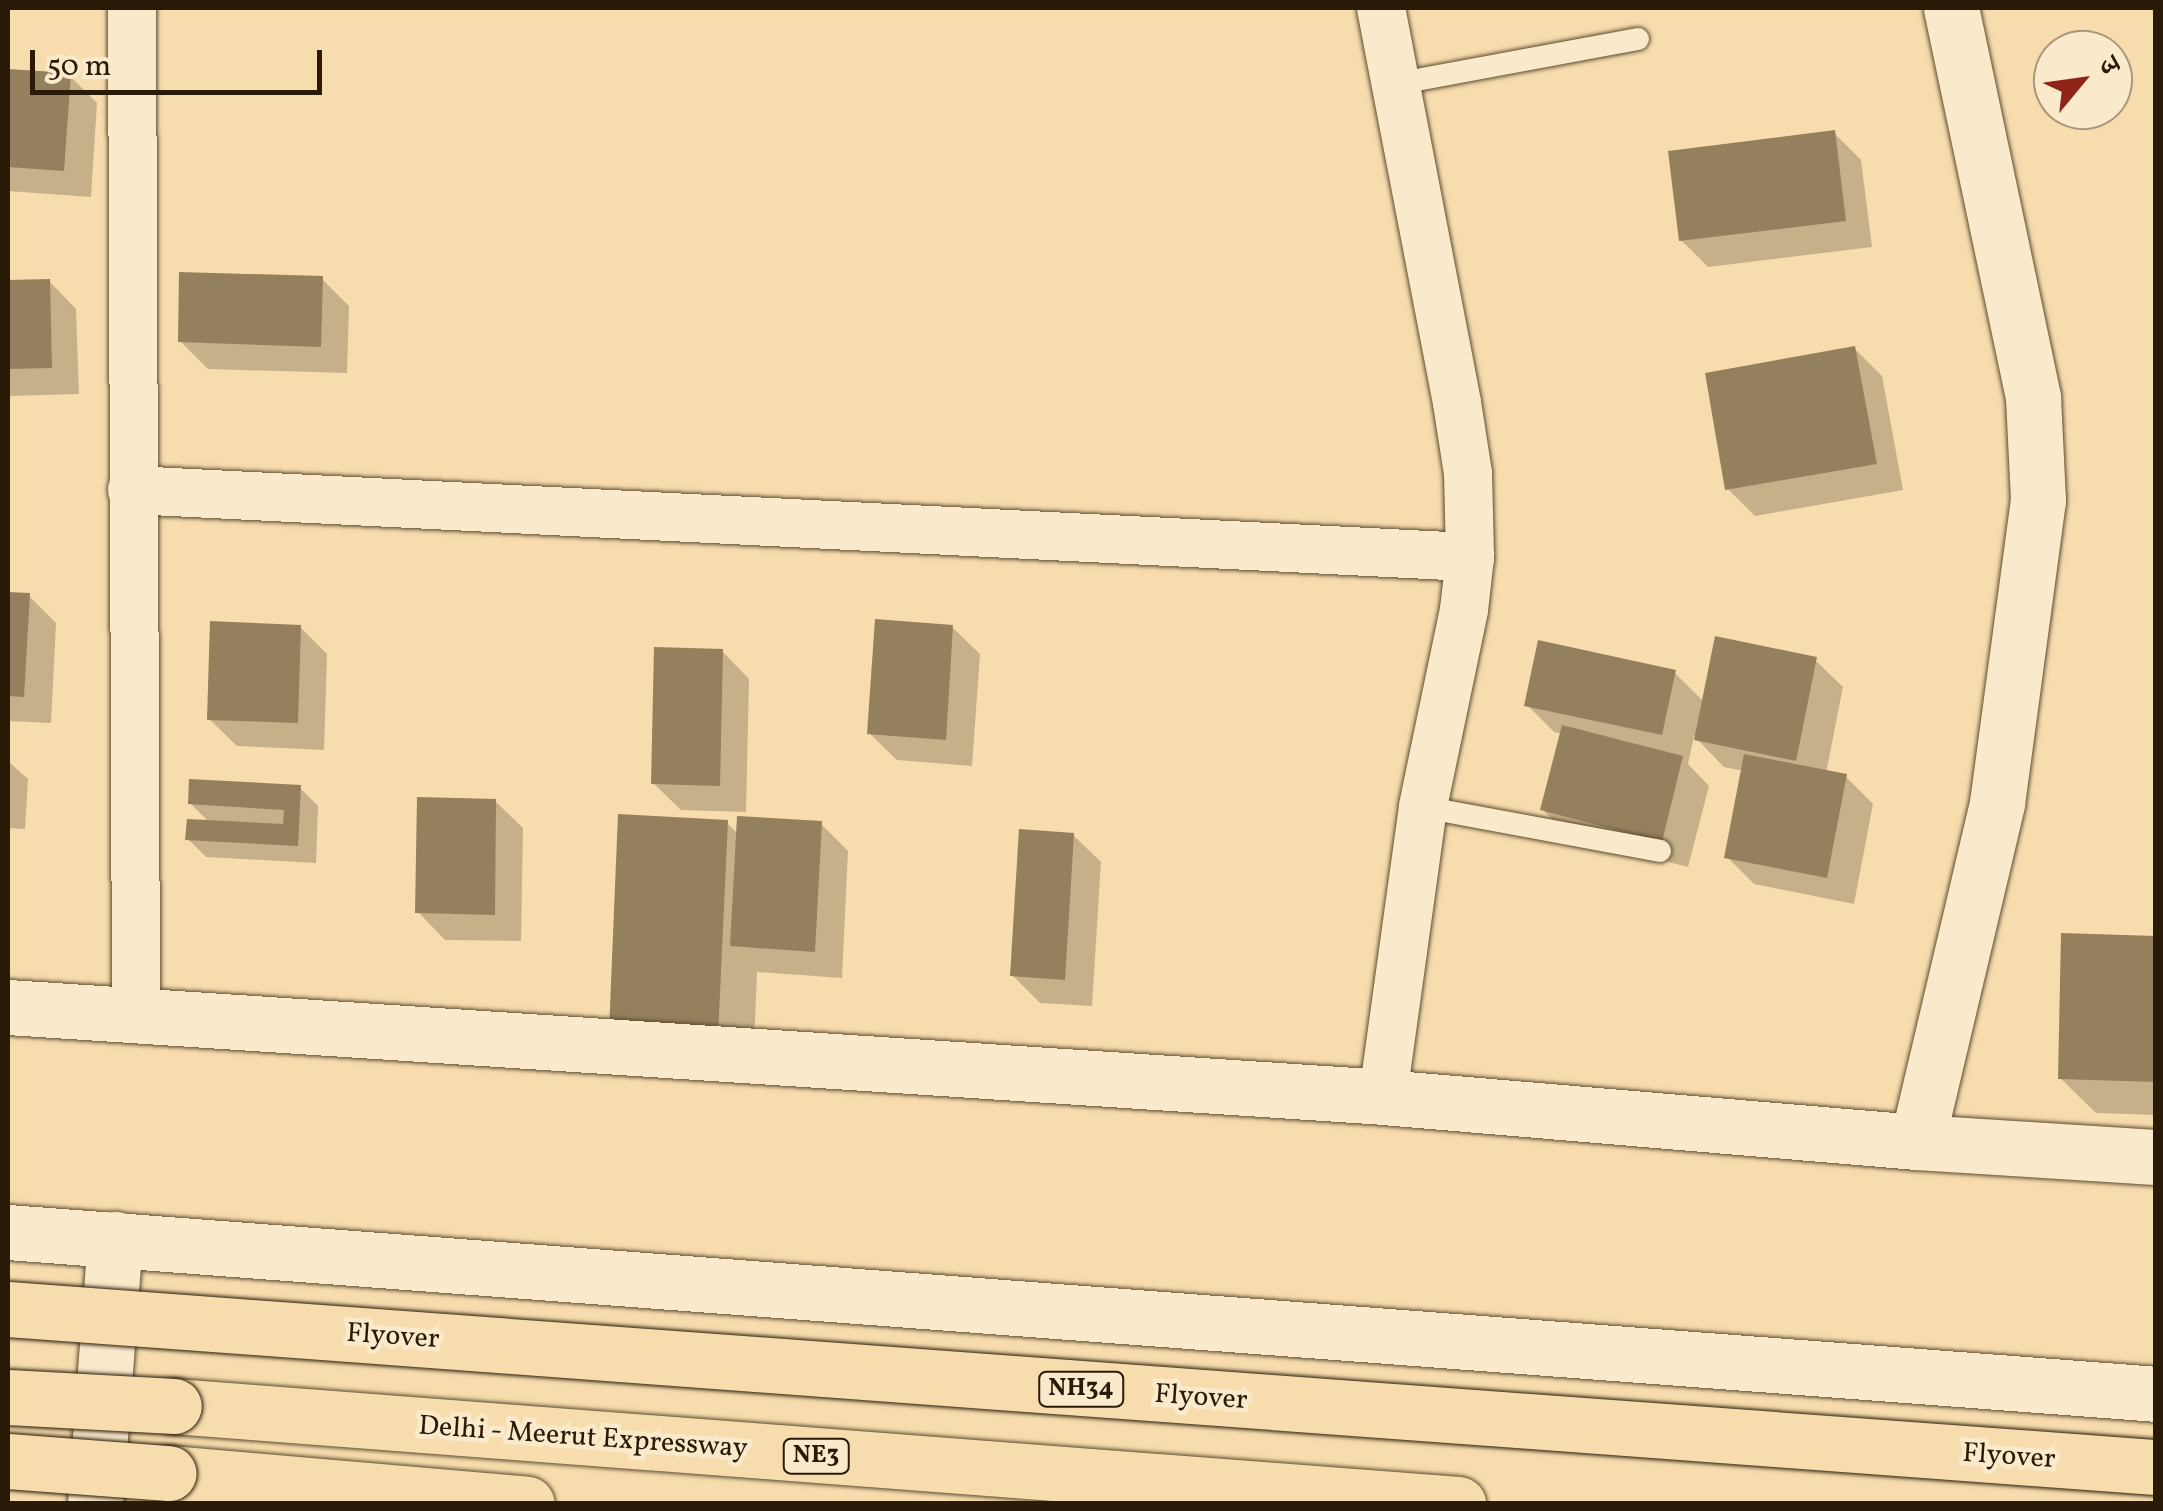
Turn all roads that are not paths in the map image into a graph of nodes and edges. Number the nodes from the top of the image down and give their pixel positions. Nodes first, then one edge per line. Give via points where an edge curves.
1 (132, 8) edge
2 (1381, 8) edge
3 (1950, 8) edge
4 (1638, 39) dead end
5 (1395, 84) junction
6 (132, 490) junction
7 (1470, 556) junction
8 (1423, 808) junction
9 (1660, 851) dead end
10 (8, 1007) edge
11 (136, 1015) junction
12 (1383, 1097) junction
13 (1917, 1142) junction
14 (2156, 1157) edge
15 (8, 1232) edge
16 (115, 1240) junction
17 (8, 1310) edge
18 (2156, 1394) edge
19 (8, 1397) edge
20 (8, 1461) edge
21 (2156, 1467) edge
22 (95, 1504) edge
23 (527, 1504) edge
24 (1458, 1504) edge

1 - 6 street
2 - 5 street
3 - 13 street via 2032,397 2038,500 1997,803
4 - 5 lane
5 - 7 street via 1457,403 1468,473
6 - 7 street
6 - 11 street
7 - 8 street
8 - 9 lane
8 - 12 street
10 - 11 street
11 - 12 street
12 - 13 street
13 - 14 street
15 - 16 street
16 - 18 street
16 - 22 street
17 - 21 highway, Flyover / NH34, bridge
19 - 24 highway, Delhi - Meerut Expressway / NE3, bridge
20 - 23 highway, bridge

